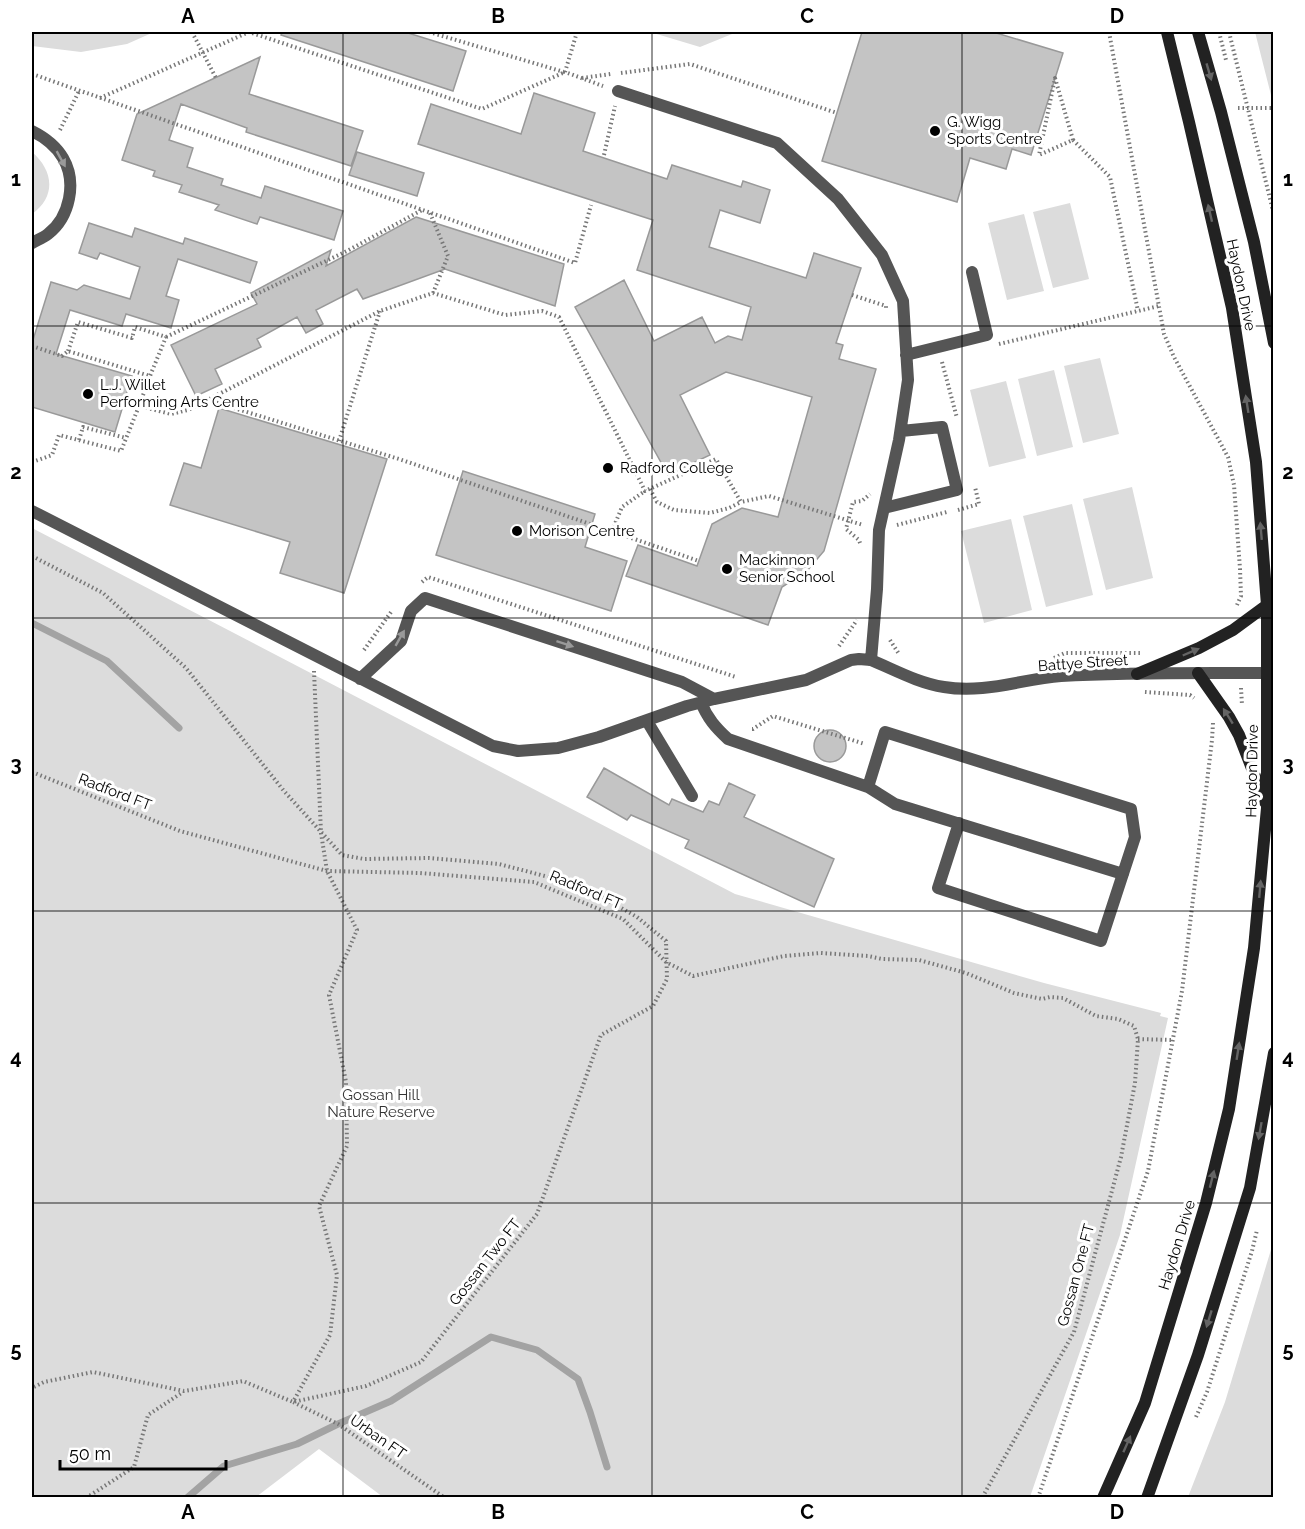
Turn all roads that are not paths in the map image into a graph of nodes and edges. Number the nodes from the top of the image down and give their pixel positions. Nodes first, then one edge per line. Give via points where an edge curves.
1 (1167, 32) edge
2 (1198, 32) edge
3 (618, 91) road end
4 (32, 131) edge
5 (32, 243) edge
6 (972, 272) dead end
7 (1274, 343) edge
8 (906, 355) junction
9 (900, 431) junction
10 (884, 508) junction
11 (32, 511) edge
12 (1267, 605) junction
13 (871, 660) junction
14 (1198, 673) junction
15 (1267, 673) junction
16 (1137, 674) junction
17 (360, 679) junction
18 (714, 699) junction
19 (701, 702) junction
20 (646, 721) junction
21 (868, 787) junction
22 (692, 796) dead end
23 (1267, 808) junction
24 (959, 823) junction
25 (1123, 874) junction
26 (1274, 1053) edge
27 (1103, 1497) edge
28 (1147, 1497) edge

12 -> 1 main road, Haydon Drive via 1256,462 1232,308
2 -> 7 main road, Haydon Drive via 1254,242
3 - 8 street via 777,143 838,199 882,255 903,302
4 -> 5 street via 51,142 70,178 69,199 62,218 48,234
6 - 8 street via 987,335
8 - 9 street via 908,380
9 - 10 street
9 - 10 street via 942,427 957,490
10 - 13 street via 879,530
11 - 17 street
12 - 15 main road, Haydon Drive
16 -> 12 main road via 1233,630
13 - 16 street, Battye Street via 916,680 970,690 1059,676
13 - 18 street via 851,660 806,680
14 - 15 street, Battye Street
14 - 16 street, Battye Street
23 -> 14 main road via 1239,735
15 - 23 main road, Haydon Drive
17 -> 18 street via 402,641 411,611 425,598 682,682
17 - 20 street via 493,746 518,751 558,748
18 - 19 street
19 - 20 street
19 - 21 street via 716,728 729,739
20 - 22 street
21 - 24 street via 895,804
21 - 25 street via 885,732 1131,809 1135,837
27 -> 23 main road, Haydon Drive via 1145,1403 1206,1203 1229,1108 1254,948
24 - 25 street
24 - 25 street via 938,888 1101,941
26 -> 28 main road via 1250,1188 1198,1355

